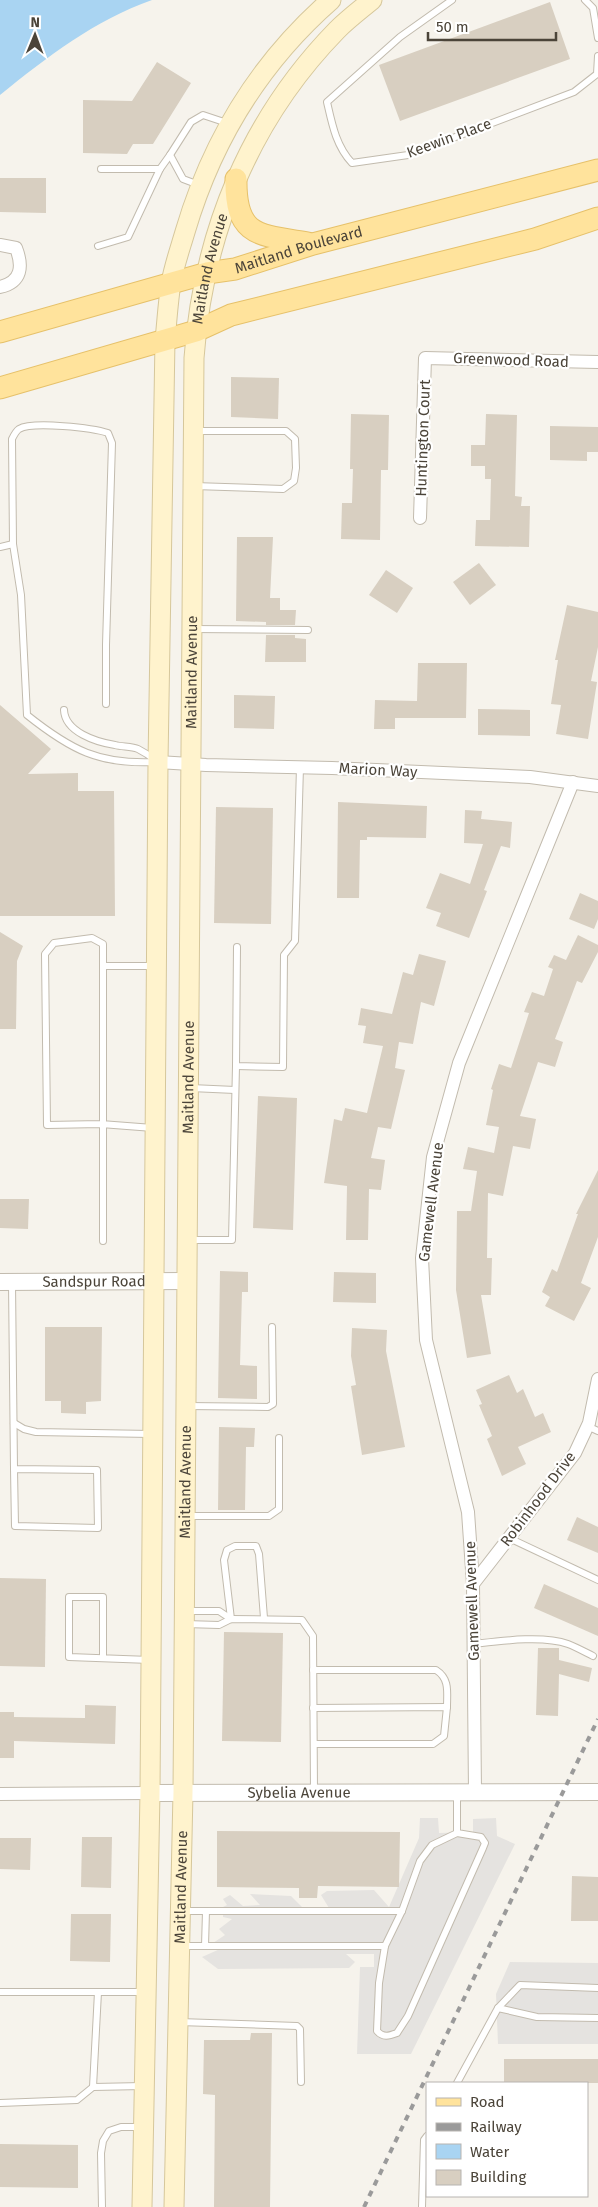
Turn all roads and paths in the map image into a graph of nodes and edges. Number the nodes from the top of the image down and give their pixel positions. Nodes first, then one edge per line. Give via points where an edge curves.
1 (331, 0) edge
2 (372, 0) edge
3 (452, 0) edge
4 (585, 0) edge
5 (598, 38) edge
6 (598, 56) edge
7 (228, 124) junction
8 (170, 155) junction
9 (101, 169) dead end
10 (160, 169) junction
11 (598, 170) edge
12 (236, 179) junction
13 (200, 185) junction
14 (598, 218) edge
15 (598, 230) edge
16 (535, 239) junction
17 (313, 244) junction
18 (0, 245) edge
19 (98, 246) dead end
20 (207, 273) junction
21 (172, 283) junction
22 (0, 288) edge
23 (196, 331) junction
24 (0, 332) edge
25 (165, 340) junction
26 (425, 358) joint
27 (598, 362) edge
28 (0, 388) edge
29 (194, 431) junction
30 (193, 486) junction
31 (420, 518) dead end
32 (13, 544) junction
33 (0, 547) edge
34 (192, 629) junction
35 (308, 630) dead end
36 (106, 704) dead end
37 (64, 710) dead end
38 (158, 762) junction
39 (191, 764) junction
40 (300, 767) junction
41 (573, 782) junction
42 (598, 786) edge
43 (237, 947) dead end
44 (103, 966) junction
45 (157, 966) junction
46 (236, 1066) junction
47 (188, 1088) junction
48 (235, 1090) junction
49 (101, 1124) junction
50 (156, 1128) junction
51 (187, 1240) junction
52 (103, 1241) dead end
53 (154, 1281) junction
54 (186, 1281) junction
55 (6, 1282) edge
56 (272, 1327) dead end
57 (598, 1379) edge
58 (186, 1406) junction
59 (14, 1423) junction
60 (593, 1429) edge
61 (153, 1434) junction
62 (279, 1438) dead end
63 (14, 1469) junction
64 (185, 1516) junction
65 (509, 1538) junction
66 (598, 1580) edge
67 (473, 1584) junction
68 (184, 1618) junction
69 (264, 1618) junction
70 (231, 1619) junction
71 (474, 1644) junction
72 (593, 1656) dead end
73 (103, 1658) junction
74 (151, 1660) junction
75 (313, 1670) junction
76 (447, 1707) junction
77 (313, 1708) junction
78 (314, 1744) junction
79 (183, 1792) junction
80 (314, 1792) junction
81 (457, 1792) junction
82 (476, 1792) junction
83 (598, 1792) edge
84 (150, 1793) junction
85 (0, 1794) edge
86 (457, 1833) junction
87 (180, 1911) junction
88 (206, 1911) junction
89 (402, 1911) junction
90 (179, 1946) junction
91 (205, 1946) junction
92 (385, 1946) junction
93 (598, 1988) edge
94 (0, 1992) edge
95 (98, 1992) junction
96 (146, 1992) junction
97 (498, 2008) junction
98 (598, 2018) edge
99 (178, 2022) junction
100 (301, 2082) dead end
101 (458, 2082) edge
102 (144, 2086) junction
103 (93, 2087) junction
104 (0, 2103) edge
105 (143, 2127) junction
106 (426, 2137) edge
107 (102, 2207) edge
108 (142, 2207) edge
109 (174, 2207) edge
110 (422, 2207) edge

1 - 7 main road, Maitland Avenue via 277,55
2 - 12 main road, Maitland Avenue via 337,30 285,92 252,145
3 - 6 lane, Keewin Place via 400,37 327,102 333,130 343,154 352,163 408,154 574,92 597,74
4 - 5 lane via 594,8
7 - 8 lane via 203,115 191,122
7 - 13 main road, Maitland Avenue
8 - 10 lane
8 - 13 lane via 183,179
9 - 10 lane
10 - 19 lane via 128,237
11 - 17 main road, Maitland Boulevard
12 - 17 main road via 237,207 250,229 265,236
12 - 20 main road, Maitland Avenue
13 - 21 main road, Maitland Avenue
14 - 16 main road
15 - 16 main road
16 - 23 main road via 231,315
17 - 20 main road, Maitland Boulevard via 235,269
18 - 22 street via 16,248 21,262 19,274 10,285
20 - 21 main road, Maitland Boulevard
20 - 23 main road, Maitland Avenue
21 - 24 main road, Maitland Boulevard
21 - 25 main road, Maitland Avenue
23 - 25 main road
23 - 29 main road, Maitland Avenue
25 - 28 main road
25 - 38 main road, Maitland Avenue
26 - 27 street, Greenwood Road
26 - 31 street, Huntington Court
29 - 30 main road, Maitland Avenue
29 - 30 lane via 286,431 295,439 296,468 294,481 284,489
30 - 34 main road, Maitland Avenue
32 - 33 lane
32 - 36 lane via 12,438 18,430 45,425 108,433 112,443
32 - 38 lane via 21,595 27,715 54,737 89,754 114,762
34 - 35 lane
34 - 39 main road, Maitland Avenue
37 - 38 lane via 64,719 83,734 99,742 138,749
38 - 39 street, Marion Way
38 - 45 main road, Maitland Avenue
39 - 40 street, Marion Way
39 - 47 main road, Maitland Avenue
40 - 41 street, Marion Way via 530,777
40 - 46 lane via 295,941 284,955 283,1067
41 - 42 street, Marion Way
41 - 67 street, Gamewell Avenue via 459,1064 433,1157 422,1258 426,1340 468,1512
43 - 46 lane
44 - 45 lane
44 - 49 lane
44 - 49 lane via 103,944 92,938 54,943 46,954 48,1124
45 - 50 main road, Maitland Avenue
46 - 48 lane
47 - 48 lane
47 - 51 main road, Maitland Avenue
48 - 51 lane via 232,1240
49 - 50 lane
49 - 52 lane
50 - 53 main road, Maitland Avenue
51 - 54 main road, Maitland Avenue
53 - 54 street, Sandspur Road
53 - 55 street, Sandspur Road
53 - 61 main road, Maitland Avenue
54 - 58 main road, Maitland Avenue
55 - 59 lane
56 - 58 lane via 273,1404 268,1407
57 - 60 street, Robinhood Drive
58 - 64 main road, Maitland Avenue
59 - 61 lane via 36,1432
59 - 63 lane
60 - 65 street, Robinhood Drive
61 - 74 main road, Maitland Avenue
62 - 64 lane via 279,1509 269,1516
63 - 63 lane via 15,1526 98,1528 97,1470
64 - 68 main road, Maitland Avenue
65 - 66 lane
65 - 67 street, Robinhood Drive
67 - 71 street, Gamewell Avenue
68 - 70 lane via 219,1625
68 - 70 lane via 219,1611
68 - 79 main road, Maitland Avenue
69 - 70 lane
69 - 70 lane via 256,1546 235,1546 226,1550 224,1560
69 - 75 lane via 302,1620 313,1636
71 - 72 lane via 556,1641
71 - 82 street, Gamewell Avenue
73 - 73 lane via 69,1658 69,1598 103,1597
73 - 74 lane
74 - 84 main road, Maitland Avenue
75 - 76 lane via 436,1670 447,1682
75 - 77 lane
76 - 77 lane
76 - 78 lane via 444,1736 433,1744
77 - 78 lane
78 - 80 lane
79 - 80 street, Sybelia Avenue
79 - 84 street, Sybelia Avenue
79 - 87 main road, Maitland Avenue
80 - 81 street, Sybelia Avenue
81 - 82 street, Sybelia Avenue
81 - 86 lane
82 - 83 street, Sybelia Avenue
84 - 85 street, Sybelia Avenue
84 - 96 main road, Maitland Avenue
86 - 89 lane via 432,1846 420,1861
86 - 92 lane via 481,1837 484,1848 408,2016 397,2033 387,2036 377,2031 379,1983
87 - 88 lane
87 - 90 main road, Maitland Avenue
88 - 89 lane
88 - 91 lane
89 - 92 lane
90 - 91 lane
90 - 99 main road, Maitland Avenue
91 - 92 lane
93 - 97 lane via 520,1985
94 - 95 lane
95 - 96 lane
95 - 103 lane
96 - 102 main road, Maitland Avenue
97 - 98 lane via 537,2016
97 - 101 lane
99 - 100 lane via 297,2026 300,2029
99 - 109 main road, Maitland Avenue
102 - 103 lane
102 - 105 main road, Maitland Avenue
103 - 104 lane via 77,2100
105 - 107 lane via 121,2127 109,2131 103,2141
105 - 108 main road, Maitland Avenue
106 - 110 lane

